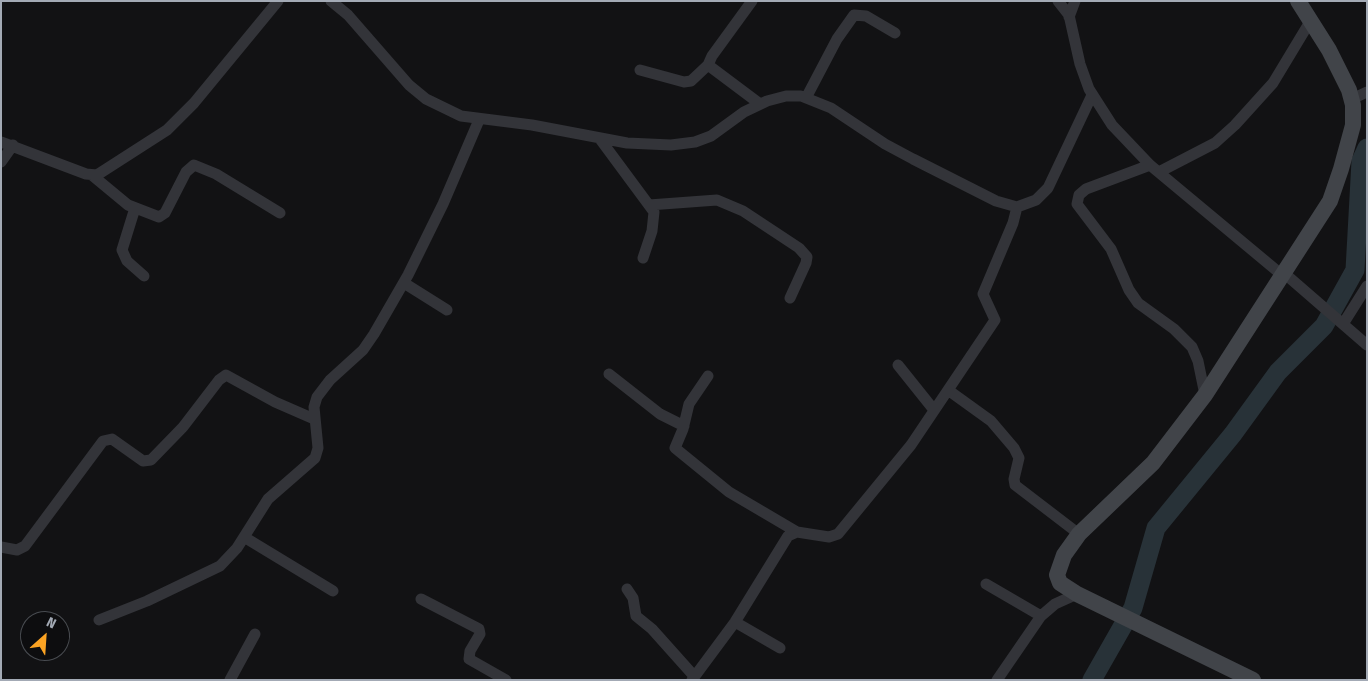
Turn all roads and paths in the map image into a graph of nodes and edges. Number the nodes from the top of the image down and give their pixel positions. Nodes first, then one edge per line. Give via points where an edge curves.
1 (278, 1) edge
2 (331, 1) edge
3 (752, 1) edge
4 (1058, 1) edge
5 (1075, 1) edge
6 (1298, 1) edge
7 (1069, 17) junction
8 (1311, 20) junction
9 (896, 34) dead end
10 (708, 65) junction
11 (640, 70) dead end
12 (1092, 95) junction
13 (1359, 95) edge
14 (806, 98) junction
15 (760, 104) junction
16 (479, 120) junction
17 (600, 139) junction
18 (1, 142) edge
19 (13, 145) junction
20 (1, 162) edge
21 (1155, 169) junction
22 (93, 176) junction
23 (649, 205) junction
24 (1017, 207) junction
25 (135, 208) junction
26 (280, 213) dead end
27 (643, 258) dead end
28 (1283, 274) junction
29 (144, 276) dead end
30 (404, 283) junction
31 (1367, 286) edge
32 (790, 298) dead end
33 (447, 310) dead end
34 (1342, 323) junction
35 (1367, 345) edge
36 (898, 365) dead end
37 (608, 374) dead end
38 (708, 376) dead end
39 (948, 390) junction
40 (1205, 395) junction
41 (934, 410) junction
42 (314, 419) junction
43 (684, 426) junction
44 (797, 532) junction
45 (1079, 534) junction
46 (244, 537) junction
47 (1, 547) edge
48 (986, 584) dead end
49 (627, 589) dead end
50 (333, 591) dead end
51 (1077, 594) junction
52 (421, 598) dead end
53 (1040, 616) junction
54 (98, 620) dead end
55 (735, 622) junction
56 (255, 634) dead end
57 (780, 648) dead end
58 (693, 678) edge
59 (503, 679) edge
60 (230, 680) edge
61 (997, 680) edge
62 (1252, 680) edge

1 - 22 street via 194,103 167,130
2 - 16 street via 426,99 460,116
3 - 10 street
4 - 7 street
5 - 7 street
6 - 8 main road
7 - 12 street via 1080,64
8 - 13 main road
8 - 21 street via 1273,84 1235,125 1208,148
9 - 14 street via 866,16 854,15
10 - 11 street via 691,81 684,82
10 - 15 street
12 - 21 street via 1118,133
12 - 24 street via 1048,188 1036,200
13 - 28 main road via 1333,192 1319,220
14 - 15 street via 786,96
14 - 24 street via 831,108 913,159 996,201
15 - 17 street via 711,136 695,142 671,145
16 - 17 street via 532,125
16 - 30 street
17 - 23 street
18 - 19 street
19 - 20 street
19 - 22 street
21 - 28 street
21 - 40 street via 1086,189 1079,195 1077,204 1111,249 1138,303 1174,329 1192,347
22 - 25 street
23 - 27 street via 655,220
23 - 32 street via 717,200 743,211 799,248 807,257
24 - 39 street via 983,294 995,320
25 - 26 street via 161,216 186,172 194,165 216,174
25 - 29 street via 122,250 128,261
28 - 34 street
28 - 40 main road
30 - 33 street
30 - 42 street via 363,350 321,390 314,407
31 - 34 street
34 - 35 street
36 - 41 street
37 - 43 street via 660,414
38 - 43 street via 689,404
39 - 41 street
39 - 45 street via 991,421 1014,448 1018,458 1015,485
40 - 45 main road via 1153,462
41 - 44 street via 901,458 838,534 830,537
42 - 46 street via 318,448 315,458 268,499
42 - 47 street via 226,375 151,460 143,461 112,439 103,441 25,546 17,550
43 - 44 street via 674,445 677,452 729,492
44 - 55 street via 786,540
45 - 51 main road via 1064,555 1057,575 1060,583
46 - 50 street
46 - 54 street via 215,569
48 - 53 street
49 - 58 street via 633,598 636,616 652,629
51 - 53 street via 1055,604
51 - 62 main road
52 - 59 street via 479,629 480,634 469,659
53 - 61 street
55 - 57 street
55 - 58 street
56 - 60 street

